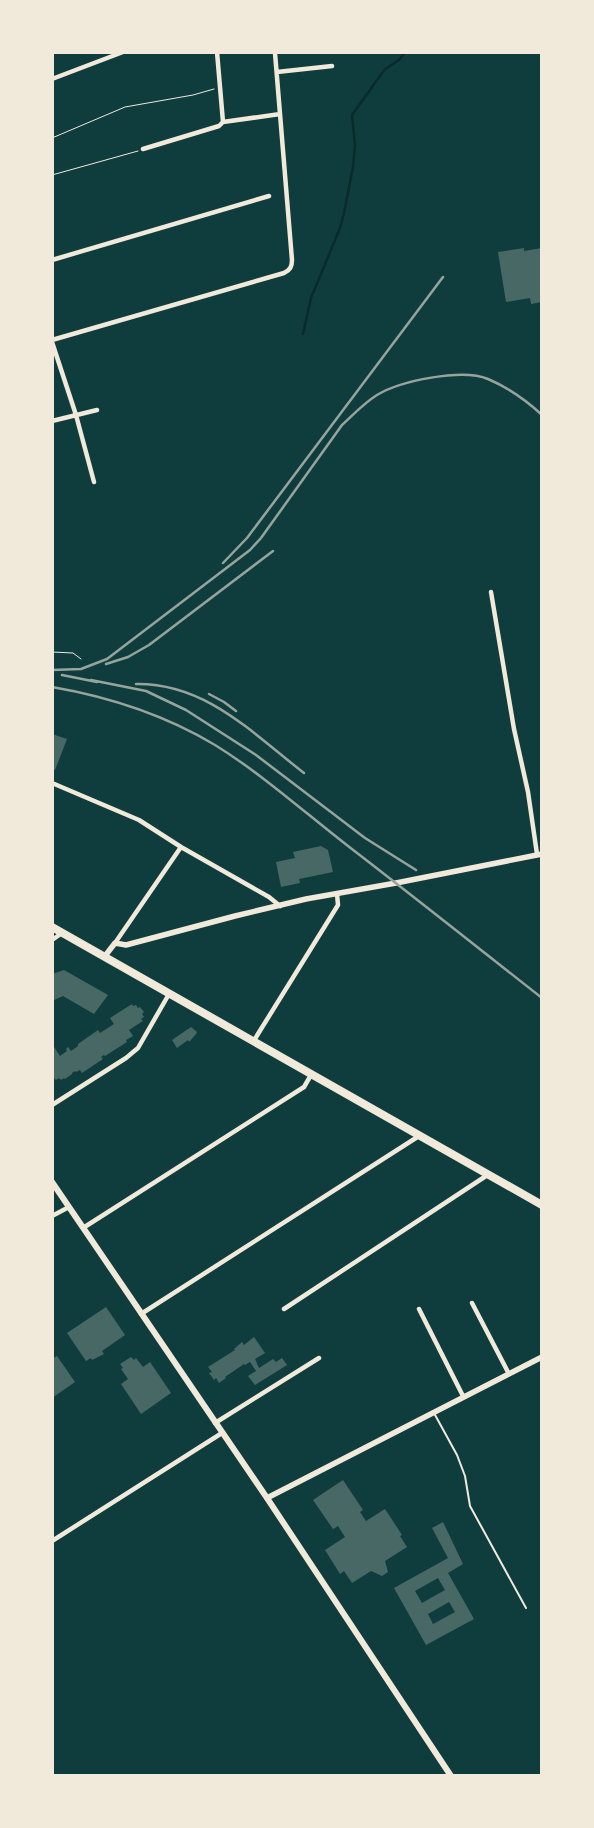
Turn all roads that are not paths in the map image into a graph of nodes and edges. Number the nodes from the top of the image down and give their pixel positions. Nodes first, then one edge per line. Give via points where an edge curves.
1 (122, 52) edge
2 (217, 52) edge
3 (275, 53) edge
4 (332, 66) dead end
5 (276, 72) junction
6 (52, 79) edge
7 (280, 114) junction
8 (223, 122) junction
9 (143, 149) road end
10 (269, 196) dead end
11 (52, 260) edge
12 (52, 341) edge
13 (97, 410) dead end
14 (76, 415) junction
15 (52, 421) edge
16 (94, 482) dead end
17 (491, 592) dead end
18 (52, 783) edge
19 (181, 847) junction
20 (539, 854) edge
21 (337, 894) junction
22 (280, 906) junction
23 (52, 927) edge
24 (62, 933) junction
25 (52, 940) edge
26 (115, 943) junction
27 (104, 956) junction
28 (170, 994) junction
29 (254, 1042) junction
30 (311, 1075) junction
31 (52, 1105) edge
32 (419, 1136) junction
33 (489, 1174) junction
34 (52, 1182) edge
35 (542, 1205) edge
36 (69, 1207) junction
37 (52, 1216) edge
38 (83, 1228) junction
39 (472, 1303) dead end
40 (284, 1309) dead end
41 (419, 1309) dead end
42 (141, 1314) junction
43 (542, 1357) edge
44 (319, 1358) dead end
45 (509, 1374) junction
46 (464, 1396) junction
47 (434, 1412) junction
48 (215, 1423) junction
49 (222, 1433) junction
50 (267, 1498) junction
51 (52, 1541) edge
52 (526, 1608) dead end
53 (451, 1776) edge

1 - 6 street
2 - 8 street
3 - 5 street
4 - 5 street
5 - 7 street
7 - 8 street
7 - 12 street via 292,263 289,270
8 - 9 street via 219,126
10 - 11 street
12 - 14 street
13 - 14 street
14 - 15 street
14 - 16 street
17 - 20 street via 504,678
18 - 19 street via 123,812
19 - 22 street
19 - 26 street
20 - 21 street
21 - 22 street
21 - 29 street via 338,905
22 - 26 street via 126,944
23 - 24 highway
24 - 25 street
24 - 27 highway
26 - 27 street
27 - 28 highway
28 - 29 highway
28 - 31 street via 138,1048
29 - 30 highway
30 - 32 highway
30 - 38 street via 304,1087
32 - 33 highway
32 - 42 street
33 - 35 highway
33 - 40 street
34 - 36 main road
36 - 37 street
36 - 38 main road
38 - 42 main road
39 - 45 street
41 - 46 street
42 - 48 main road
43 - 45 street
44 - 48 street
45 - 46 street
46 - 47 street
47 - 50 street
47 - 52 lane via 457,1455 465,1476 470,1506
48 - 49 main road
49 - 50 main road
49 - 51 street
50 - 53 main road

